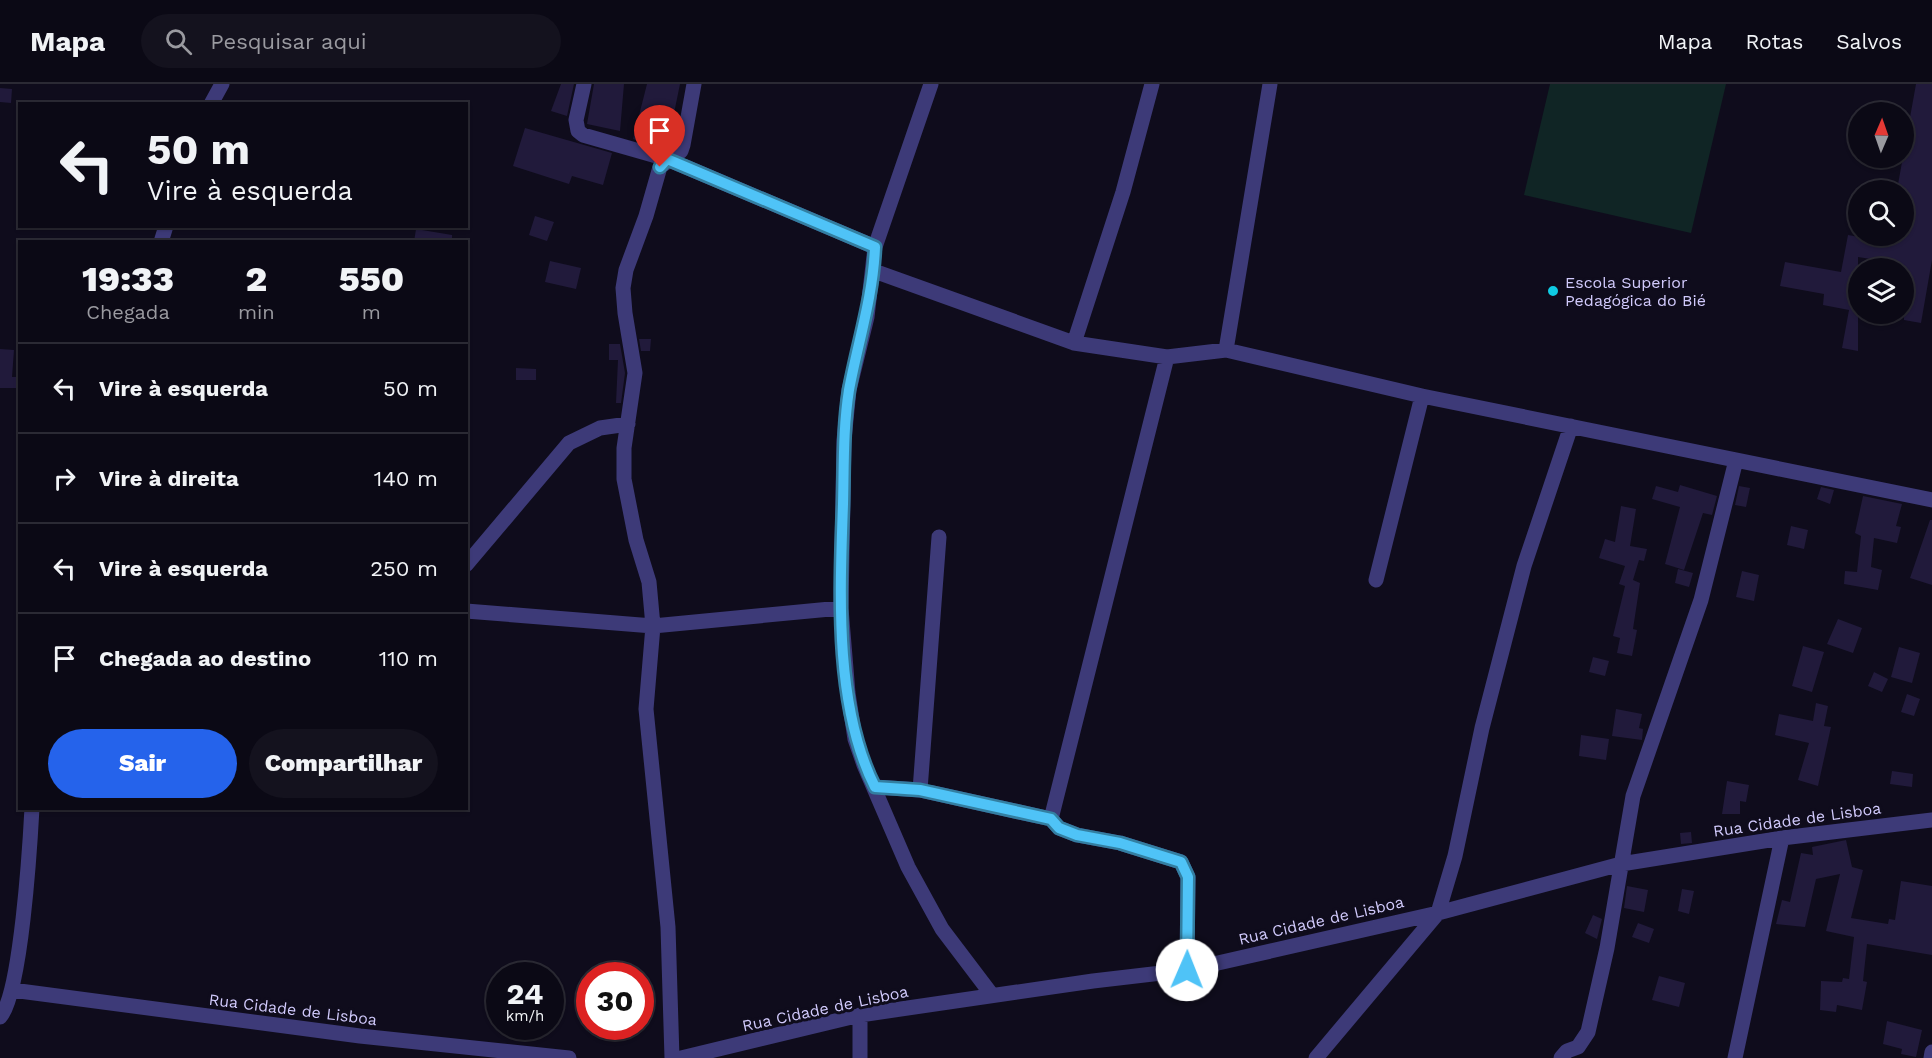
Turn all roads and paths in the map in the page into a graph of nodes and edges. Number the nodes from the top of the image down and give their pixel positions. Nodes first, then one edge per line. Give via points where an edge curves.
1 (222, 84) edge
2 (584, 84) edge
3 (694, 84) edge
4 (931, 84) edge
5 (1152, 84) edge
6 (1270, 84) edge
7 (212, 102) edge
8 (667, 159) junction
9 (875, 247) junction
10 (874, 271) junction
11 (1074, 343) junction
12 (1226, 350) junction
13 (1167, 357) junction
14 (1422, 396) junction
15 (628, 424) junction
16 (1570, 426) junction
17 (1736, 460) junction
18 (1932, 500) edge
19 (939, 537) dead end
20 (468, 563) edge
21 (1376, 580) dead end
22 (841, 608) junction
23 (468, 611) edge
24 (653, 626) junction
25 (875, 787) junction
26 (920, 790) junction
27 (32, 810) edge
28 (1051, 819) junction
29 (1932, 820) edge
30 (1782, 838) junction
31 (1621, 864) junction
32 (1438, 913) junction
33 (1187, 970) junction
34 (12, 990) junction
35 (992, 995) junction
36 (860, 1015) junction
37 (0, 1017) edge
38 (1932, 1052) edge
39 (569, 1058) edge
40 (672, 1058) edge
41 (681, 1058) edge
42 (860, 1058) edge
43 (1316, 1058) edge
44 (1561, 1058) edge
45 (1735, 1058) edge
46 (1931, 1058) edge

1 - 7 street
2 - 8 street via 576,120 578,131
3 - 8 street via 681,151
4 - 9 street
5 - 11 street via 1124,192
6 - 12 street
8 - 9 street
8 - 15 street via 660,167 625,279 625,313 635,373
9 - 10 street
10 - 11 street
10 - 22 street via 849,390 844,440
11 - 13 street
12 - 13 street
12 - 14 street
13 - 28 street
14 - 16 street
14 - 21 street
15 - 20 street via 600,428 569,443
15 - 24 street via 624,480 649,582
16 - 17 street
16 - 32 street via 1524,566
17 - 18 street
17 - 31 street via 1701,600 1636,785
19 - 26 street
22 - 24 street
22 - 25 street via 855,739
23 - 24 street
24 - 40 street via 646,709 665,883
25 - 26 street
25 - 35 street via 919,888 942,928
26 - 28 street
27 - 34 street via 29,867
28 - 33 street via 1059,828 1077,835 1120,843 1181,862 1188,877
29 - 30 street, Rua Cidade de Lisboa
30 - 31 street, Rua Cidade de Lisboa
30 - 45 street
31 - 32 street, Rua Cidade de Lisboa
31 - 44 street via 1588,1032 1578,1047
32 - 33 street, Rua Cidade de Lisboa
32 - 43 street
33 - 35 street, Rua Cidade de Lisboa
34 - 37 street
34 - 39 street, Rua Cidade de Lisboa via 360,1036
35 - 36 street, Rua Cidade de Lisboa
36 - 41 street, Rua Cidade de Lisboa
36 - 42 street
38 - 46 street

